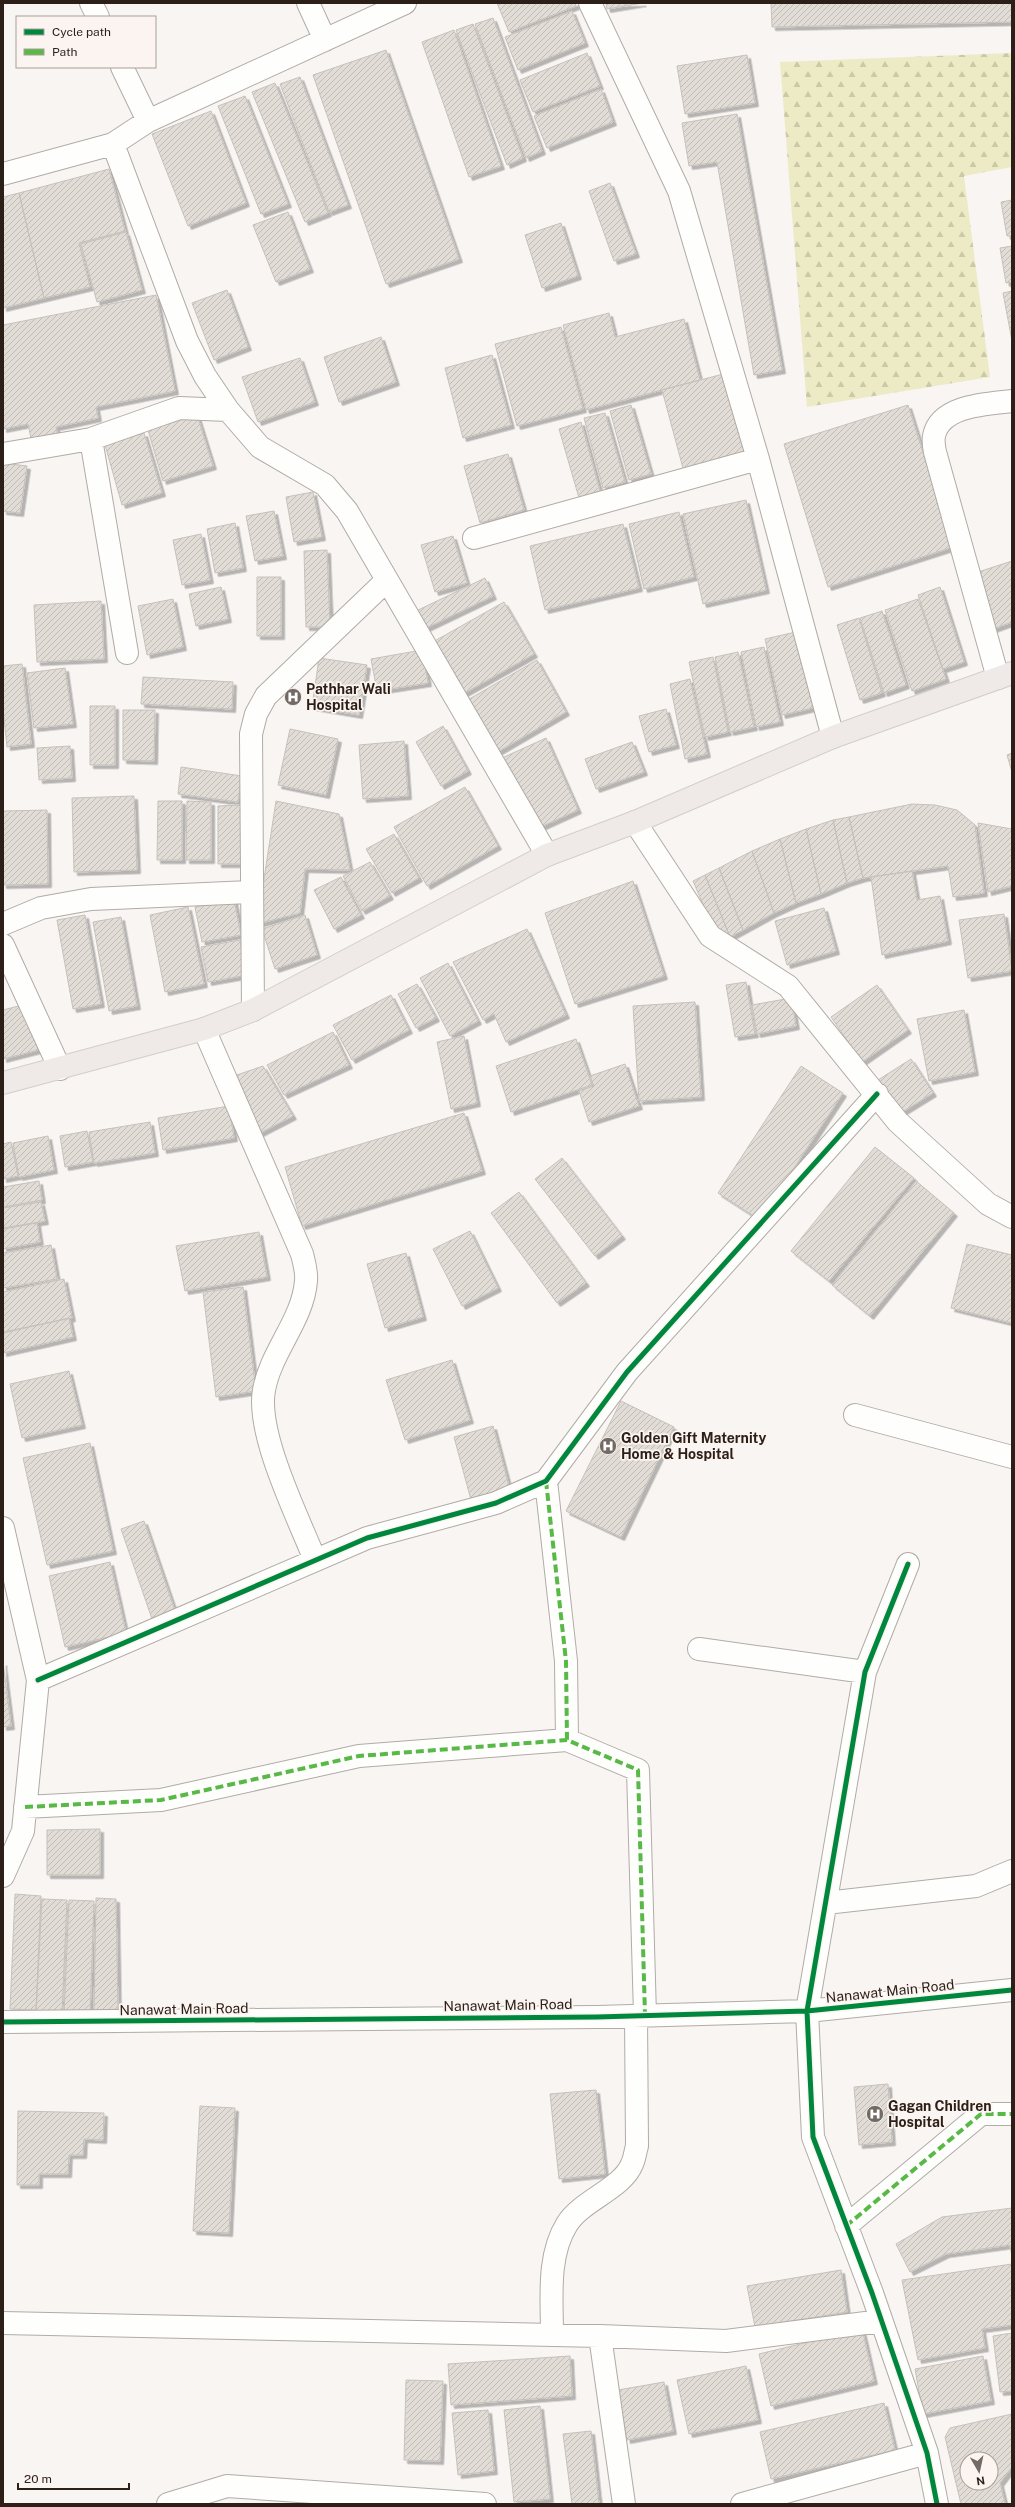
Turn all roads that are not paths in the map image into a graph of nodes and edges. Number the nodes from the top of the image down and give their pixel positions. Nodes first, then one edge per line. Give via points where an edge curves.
1 (91, 3) edge
2 (308, 3) edge
3 (405, 3) edge
4 (590, 3) edge
5 (98, 16) edge
6 (325, 40) junction
7 (122, 68) edge
8 (148, 121) junction
9 (113, 144) junction
10 (3, 174) edge
11 (1012, 401) edge
12 (228, 410) junction
13 (91, 439) junction
14 (3, 454) edge
15 (758, 459) junction
16 (474, 538) dead end
17 (386, 581) junction
18 (127, 653) dead end
19 (1005, 675) edge
20 (834, 737) junction
21 (635, 822) junction
22 (547, 855) junction
23 (250, 892) junction
24 (3, 924) edge
25 (3, 945) edge
26 (253, 1010) junction
27 (204, 1029) junction
28 (60, 1069) junction
29 (3, 1083) edge
30 (877, 1094) junction
31 (1012, 1217) edge
32 (855, 1415) dead end
33 (1012, 1457) edge
34 (546, 1481) junction
35 (3, 1528) edge
36 (315, 1560) junction
37 (908, 1564) dead end
38 (698, 1649) dead end
39 (865, 1672) junction
40 (38, 1680) junction
41 (567, 1740) junction
42 (25, 1807) junction
43 (1012, 1870) edge
44 (3, 1876) edge
45 (826, 1903) junction
46 (1012, 1990) edge
47 (807, 2011) junction
48 (640, 2015) junction
49 (3, 2022) edge
50 (1012, 2114) edge
51 (846, 2226) junction
52 (881, 2321) junction
53 (3, 2323) edge
54 (552, 2335) junction
55 (600, 2336) junction
56 (927, 2453) junction
57 (168, 2504) edge
58 (485, 2504) edge
59 (624, 2504) edge
60 (742, 2504) edge
61 (937, 2504) edge

1 - 5 street
2 - 6 street
3 - 6 street
4 - 15 street via 679,191
6 - 8 street
7 - 8 street
8 - 9 street
9 - 10 street
9 - 12 street via 187,342 205,376
11 - 19 street via 976,406 954,413 939,423 933,437 935,452
12 - 13 street via 179,408
12 - 17 street via 260,448 325,485 347,511
13 - 14 street
13 - 18 street
15 - 16 street
15 - 20 street
17 - 22 street
17 - 23 street via 266,696 256,714 251,734
19 - 20 main road
20 - 21 main road
21 - 22 main road
21 - 30 street via 710,936 788,986
22 - 26 main road
23 - 24 street via 91,899 41,908
23 - 26 street
25 - 28 street
26 - 27 main road
27 - 28 main road
27 - 36 street via 302,1254 306,1279 303,1297 270,1366 263,1392 262,1415 269,1443
28 - 29 main road
30 - 31 street via 904,1127 988,1204
30 - 34 street via 627,1372
32 - 33 street
34 - 36 street via 496,1503 367,1538
34 - 41 street via 566,1661
35 - 40 street
36 - 40 street
37 - 39 street
38 - 39 street
39 - 45 street
40 - 42 street
41 - 42 street via 359,1756 161,1800
41 - 48 street via 638,1770
42 - 44 street via 23,1831
43 - 45 street via 976,1886
45 - 47 street
46 - 47 street, Nanawat Main Road
47 - 48 street, Nanawat Main Road
47 - 51 street via 813,2137
48 - 49 street, Nanawat Main Road
48 - 54 street via 637,2146 632,2165 620,2180 584,2206 568,2223 557,2242 552,2270
50 - 51 street via 981,2114
51 - 52 street
52 - 55 street via 726,2341
52 - 56 street
53 - 54 street
54 - 55 street
55 - 59 street
56 - 60 street
56 - 61 street
57 - 58 street via 227,2486

